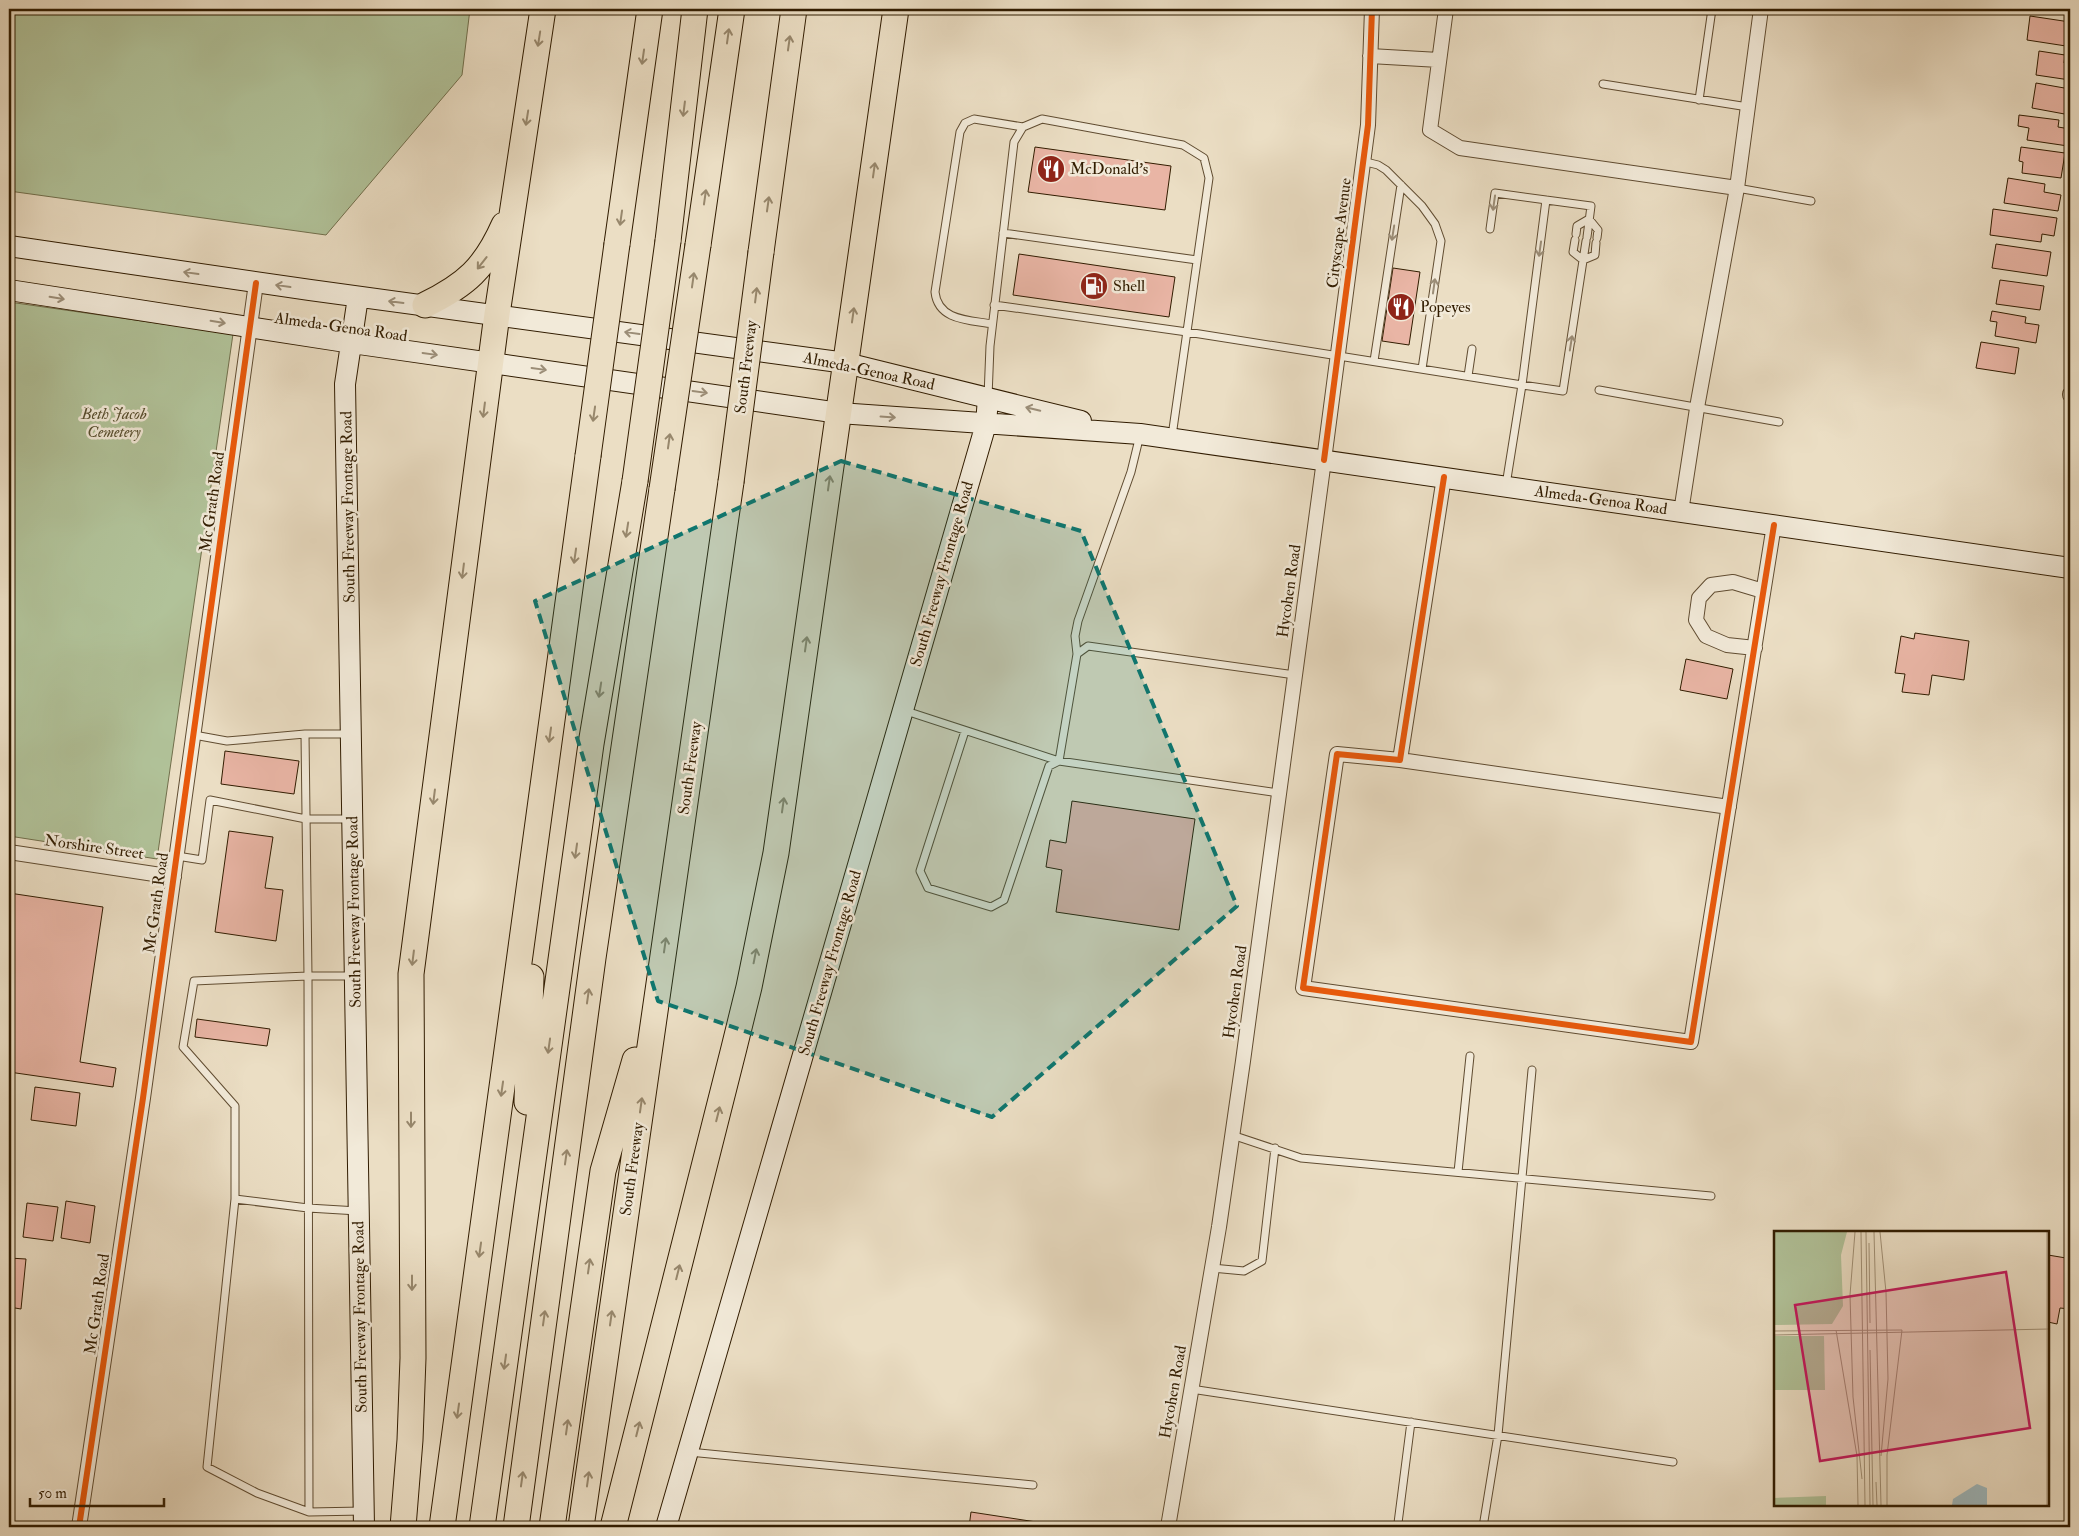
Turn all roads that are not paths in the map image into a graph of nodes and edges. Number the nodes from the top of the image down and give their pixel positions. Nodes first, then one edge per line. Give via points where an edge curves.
1 (543, 9) edge
2 (650, 9) edge
3 (695, 9) edge
4 (732, 9) edge
5 (794, 9) edge
6 (896, 9) edge
7 (1372, 9) edge
8 (1446, 9) edge
9 (1712, 9) edge
10 (1761, 9) edge
11 (1370, 56) junction
12 (1439, 60) junction
13 (1603, 84) dead end
14 (1699, 100) junction
15 (1748, 108) junction
16 (1024, 127) junction
17 (1362, 161) junction
18 (1401, 185) junction
19 (1737, 188) junction
20 (1546, 200) junction
21 (1811, 201) dead end
22 (513, 205) junction
23 (1590, 219) junction
24 (1490, 229) dead end
25 (1003, 233) junction
26 (9, 246) edge
27 (1197, 260) junction
28 (1584, 260) junction
29 (256, 282) junction
30 (9, 290) edge
31 (358, 297) junction
32 (425, 305) junction
33 (994, 305) junction
34 (497, 314) junction
35 (992, 324) junction
36 (250, 327) junction
37 (1187, 332) junction
38 (352, 344) junction
39 (1472, 349) dead end
40 (1337, 355) junction
41 (1374, 361) junction
42 (491, 362) junction
43 (846, 363) junction
44 (1422, 369) junction
45 (1468, 376) junction
46 (1522, 385) junction
47 (1599, 390) dead end
48 (988, 398) junction
49 (1698, 407) junction
50 (839, 413) junction
51 (1779, 422) dead end
52 (986, 424) junction
53 (1136, 434) junction
54 (1172, 439) junction
55 (1324, 460) junction
56 (1444, 477) junction
57 (1506, 486) junction
58 (1681, 512) junction
59 (1774, 525) junction
60 (2070, 568) edge
61 (1763, 591) junction
62 (1755, 648) junction
63 (1077, 654) junction
64 (1295, 675) junction
65 (903, 710) junction
66 (965, 731) junction
67 (305, 734) junction
68 (352, 734) junction
69 (194, 735) junction
70 (1400, 760) junction
71 (1059, 761) junction
72 (1279, 793) junction
73 (1729, 807) junction
74 (306, 819) junction
75 (353, 819) junction
76 (534, 850) junction
77 (9, 852) edge
78 (177, 856) junction
79 (174, 876) junction
80 (308, 976) junction
81 (355, 976) junction
82 (660, 977) junction
83 (1470, 1056) dead end
84 (1532, 1070) dead end
85 (1232, 1135) junction
86 (1275, 1148) junction
87 (1458, 1172) junction
88 (1523, 1178) junction
89 (1711, 1196) dead end
90 (235, 1199) junction
91 (308, 1208) junction
92 (358, 1211) junction
93 (524, 1227) junction
94 (1212, 1268) junction
95 (1191, 1389) junction
96 (1411, 1422) junction
97 (1498, 1435) junction
98 (688, 1452) junction
99 (1673, 1462) dead end
100 (1033, 1485) dead end
101 (309, 1512) junction
102 (364, 1519) edge
103 (1398, 1523) dead end
104 (79, 1527) edge
105 (403, 1527) edge
106 (442, 1527) edge
107 (482, 1527) edge
108 (516, 1527) edge
109 (552, 1527) edge
110 (581, 1527) edge
111 (613, 1527) edge
112 (666, 1527) edge
113 (1168, 1527) edge
114 (1483, 1527) edge

1 -> 22 highway
2 -> 76 highway, bridge
3 -> 93 highway, bridge via 635,482 591,744
108 -> 4 highway, bridge via 593,958
82 -> 5 highway, South Freeway, bridge via 732,482
43 -> 6 highway
7 - 11 street, Cityscape Avenue
8 - 12 street
9 - 14 lane
10 - 15 street
11 - 12 street
11 - 17 street, Cityscape Avenue via 1368,125
12 - 19 street via 1430,130 1460,148
13 - 14 lane
14 - 15 lane
15 - 19 street
16 - 25 lane via 1014,142
16 - 27 lane via 1042,119 1183,145 1204,158 1208,178
16 - 35 lane via 974,119 965,123 960,132 935,292 936,303 955,317
17 - 18 lane via 1378,165
17 - 40 street, Cityscape Avenue
18 -> 41 lane
44 -> 18 lane via 1441,240 1435,224 1422,206
19 - 21 lane
19 - 49 street
20 - 23 lane via 1591,206
20 -> 24 lane via 1495,193
20 -> 46 lane
22 -> 32 highway via 495,247 473,275 452,292
22 - 34 highway
23 - 28 lane
23 - 28 lane via 1598,230 1597,241 1594,255
23 - 28 lane via 1577,226 1575,237 1573,252
25 - 27 lane
25 - 33 lane
29 -> 26 main road, Almeda-Genoa Road
27 - 37 lane
46 -> 28 lane via 1563,391
31 -> 29 main road, Almeda-Genoa Road
29 - 36 street, Mc Grath Road
30 -> 36 main road, Almeda-Genoa Road
32 -> 31 main road, Almeda-Genoa Road
31 - 38 main road, South Freeway Frontage Road
32 - 34 main road, Almeda-Genoa Road
33 - 35 lane
33 - 37 lane
34 - 42 highway
43 -> 34 main road, Almeda-Genoa Road
35 - 48 lane
36 - 38 main road, Almeda-Genoa Road
36 - 69 street, Mc Grath Road
37 - 40 lane
37 - 54 lane
38 -> 42 main road, Almeda-Genoa Road
38 - 68 main road, South Freeway Frontage Road via 345,384
39 - 45 lane
40 - 41 lane
40 - 55 street, Cityscape Avenue
41 - 44 lane
42 -> 50 main road, Almeda-Genoa Road
42 -> 105 highway via 410,974 413,1358
43 - 48 main road, Almeda-Genoa Road
43 - 50 highway
44 - 45 lane
45 - 46 lane
46 - 57 lane
47 - 49 lane
48 - 52 main road, South Freeway Frontage Road
53 -> 48 main road, Almeda-Genoa Road
49 - 51 lane
49 - 58 street
50 -> 52 main road, Almeda-Genoa Road
111 -> 50 highway via 751,977 776,853
52 - 53 main road, Almeda-Genoa Road
52 - 65 main road, South Freeway Frontage Road
53 - 54 main road, Almeda-Genoa Road
53 - 63 lane via 1131,472 1078,621 1075,636
54 - 55 main road, Almeda-Genoa Road
55 - 56 main road, Almeda-Genoa Road
55 - 64 street, Hycohen Road
56 - 57 main road, Almeda-Genoa Road
56 - 70 street
57 - 58 main road, Almeda-Genoa Road
58 - 59 main road, Almeda-Genoa Road
59 - 60 main road, Almeda-Genoa Road
59 - 61 street
61 - 62 street
61 - 62 street via 1733,582 1711,585 1699,598 1698,605 1696,620 1706,636 1728,645
62 - 73 street
63 - 64 lane via 1088,646
63 - 71 lane
64 - 72 street, Hycohen Road
65 - 66 lane
65 - 98 main road, South Freeway Frontage Road
66 - 71 lane
66 - 71 lane via 920,871 928,888 991,907 1004,900 1049,766
67 - 68 lane
67 - 69 lane via 227,741
67 - 74 lane
68 - 75 main road, South Freeway Frontage Road
69 - 78 street, Mc Grath Road
70 - 73 street
70 - 73 street via 1337,754 1303,988 1692,1042
71 - 72 lane
72 - 85 street, Hycohen Road
74 - 75 lane
74 - 78 lane via 210,800 202,860
74 - 80 lane
75 - 81 main road, South Freeway Frontage Road
76 - 93 highway
76 -> 106 highway
77 - 79 street, Norshire Street
78 - 79 street, Mc Grath Road
79 - 104 street, Mc Grath Road
80 - 81 lane
80 - 90 lane via 194,982 183,1047 235,1106
80 - 91 lane
81 - 92 main road, South Freeway Frontage Road
109 -> 82 highway via 603,1171
110 -> 82 highway, South Freeway
83 - 87 lane
84 - 88 lane
85 - 86 lane
85 - 94 street, Hycohen Road
86 - 87 lane via 1301,1158
86 - 94 lane via 1262,1261 1244,1271
87 - 88 lane
88 - 89 lane
88 - 97 lane
90 - 91 lane
90 - 101 lane via 206,1467 257,1493
91 - 92 lane
91 - 101 lane
92 - 102 main road, South Freeway Frontage Road
93 -> 107 highway
94 - 95 street, Hycohen Road
95 - 96 lane
95 - 113 street, Hycohen Road
96 - 97 lane
96 - 103 lane
97 - 99 lane
97 - 114 lane
98 - 100 lane
98 - 112 main road, South Freeway Frontage Road
101 - 102 lane

